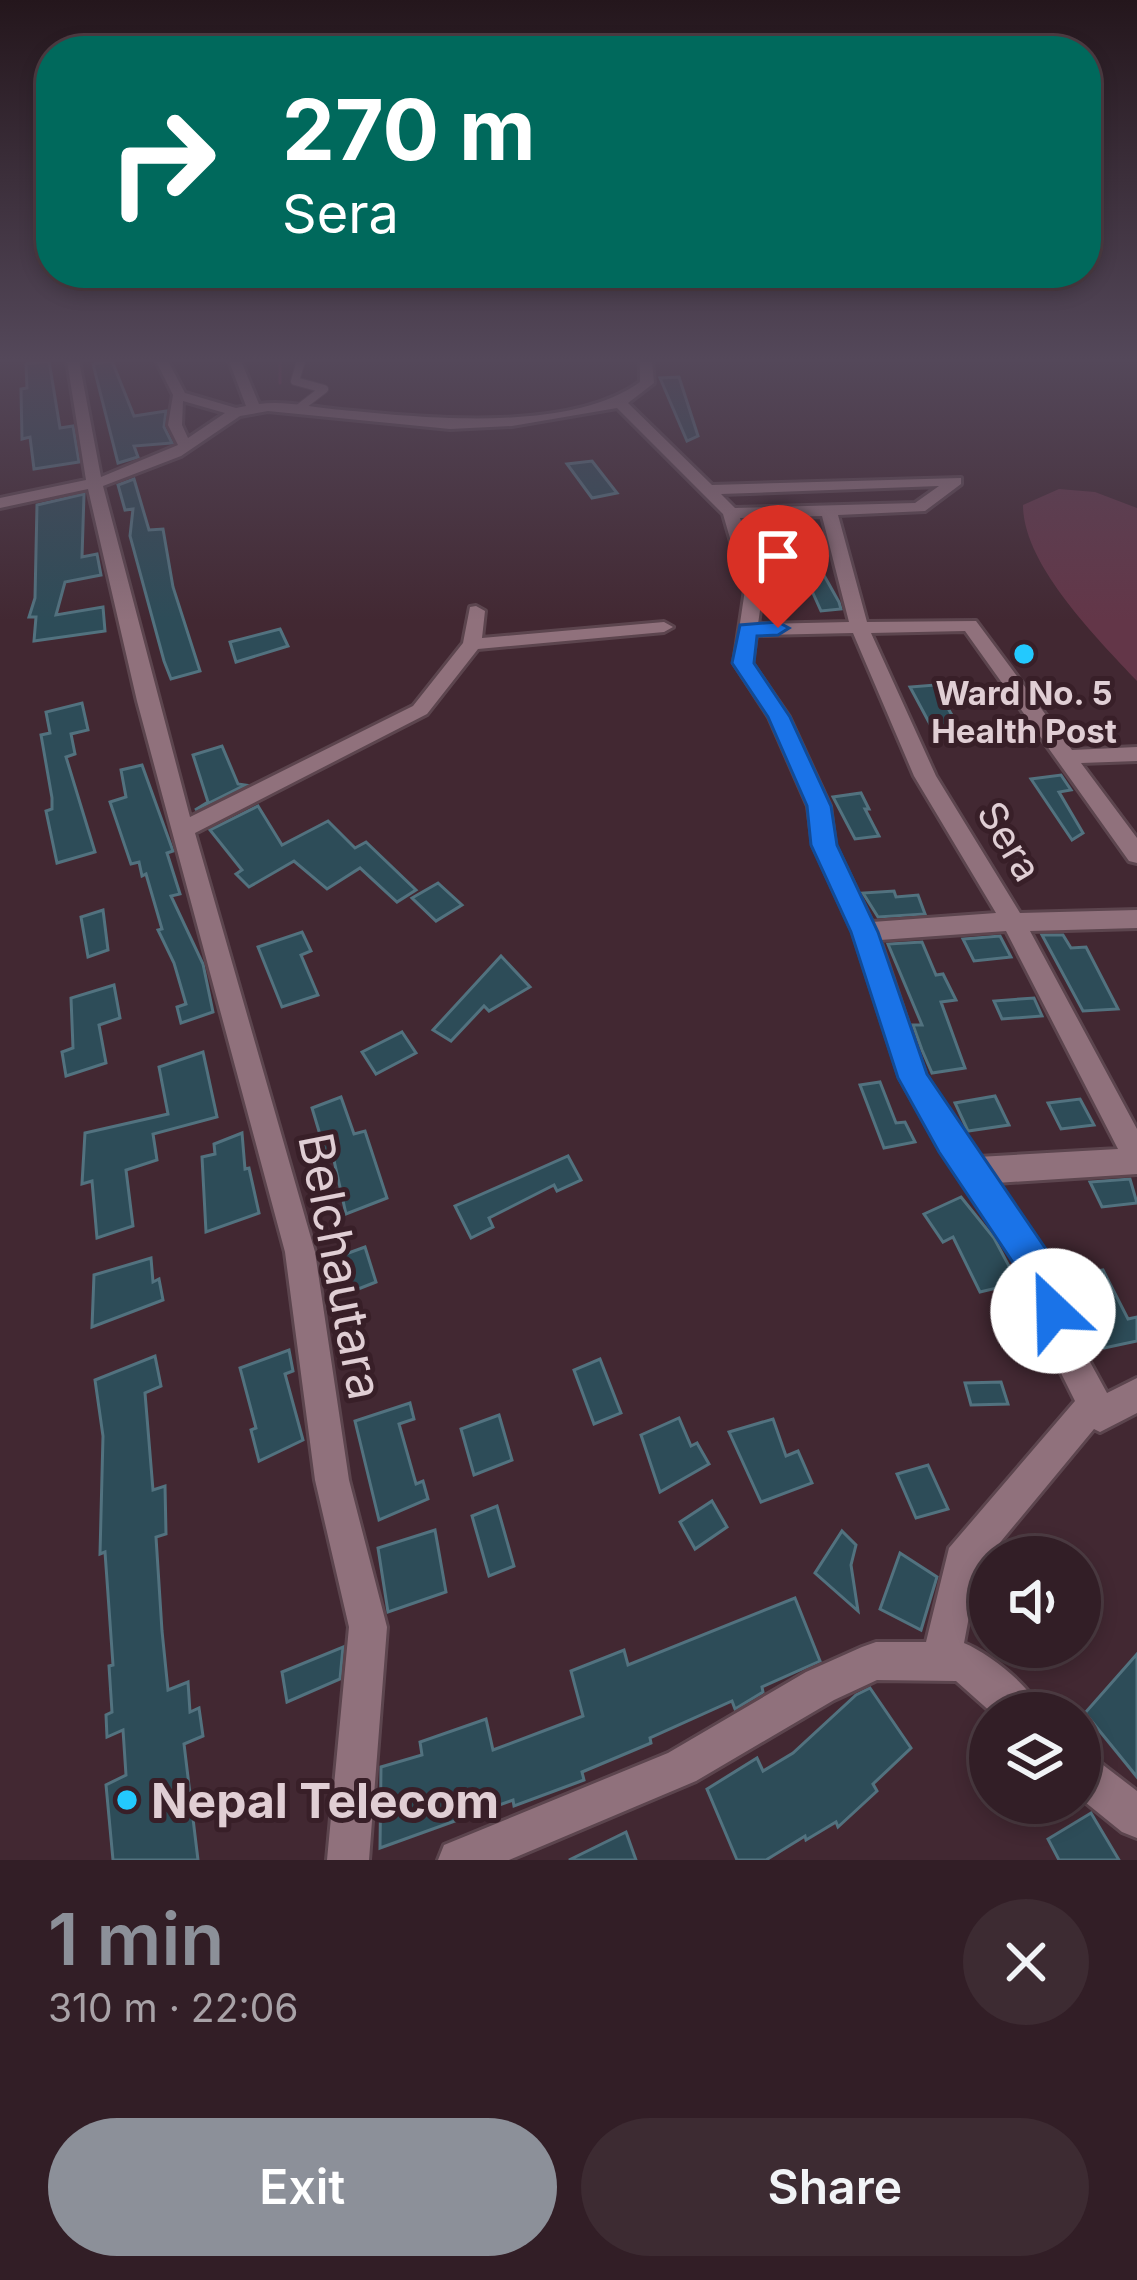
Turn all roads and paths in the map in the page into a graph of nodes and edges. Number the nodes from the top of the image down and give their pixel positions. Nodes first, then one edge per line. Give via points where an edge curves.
1 (88, 448) edge
2 (180, 448) edge
3 (665, 448) edge
4 (94, 482) junction
5 (707, 490) junction
6 (0, 502) edge
7 (829, 511) junction
8 (731, 513) junction
9 (476, 610) dead end
10 (859, 626) junction
11 (664, 627) dead end
12 (747, 630) junction
13 (472, 644) junction
14 (1137, 754) edge
15 (1067, 757) junction
16 (183, 830) junction
17 (1137, 855) edge
18 (1137, 919) edge
19 (1013, 922) junction
20 (865, 932) junction
21 (1137, 1159) edge
22 (970, 1171) junction
23 (1137, 1395) edge
24 (1094, 1404) junction
25 (941, 1661) junction
26 (998, 1692) edge
27 (1101, 1789) edge
28 (1137, 1817) edge
29 (349, 1860) edge
30 (459, 1860) edge

1 - 4 street, Belchautara
2 - 4 street
3 - 5 street
4 - 6 street
4 - 16 street, Belchautara
5 - 7 street via 956,481 919,508
5 - 8 street
7 - 8 street
7 - 10 street, Sera
8 - 12 street via 754,590
9 - 13 street
10 - 12 street
10 - 15 street via 970,625
10 - 19 street, Sera via 925,776
11 - 13 street
12 - 20 street via 743,663 801,763 824,845
13 - 16 street via 420,710
14 - 15 street
15 - 17 street
16 - 29 street, Belchautara via 300,1252 332,1480 368,1627
18 - 19 street
19 - 20 street
19 - 21 street, Sera
20 - 22 street via 913,1078
21 - 22 street
22 - 24 street via 1041,1274 1065,1349
23 - 24 street via 1100,1415
24 - 25 street via 962,1561
25 - 26 street via 963,1661
25 - 30 street via 876,1661 682,1767
27 - 28 street

